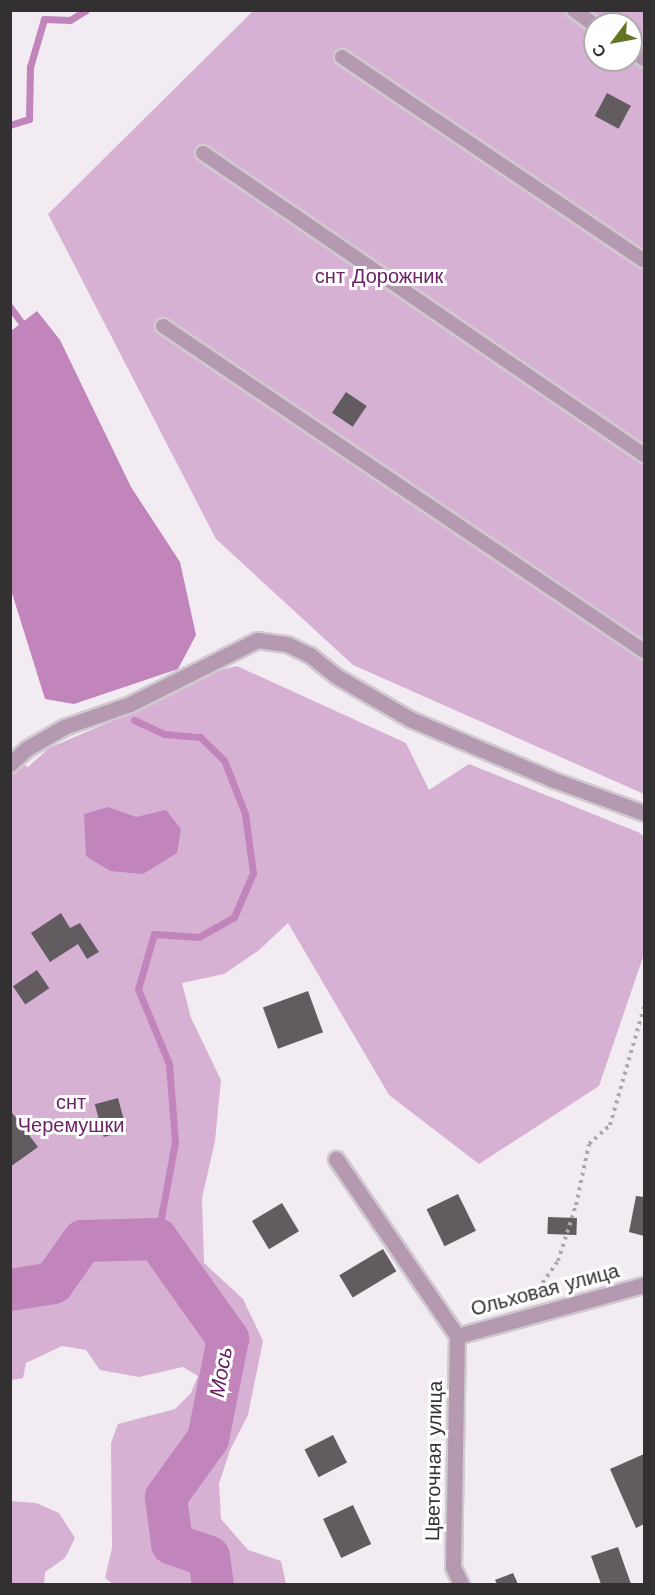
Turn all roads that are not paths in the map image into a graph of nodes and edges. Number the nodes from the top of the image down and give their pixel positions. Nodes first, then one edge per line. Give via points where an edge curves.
1 (342, 57) dead end
2 (203, 153) dead end
3 (645, 261) edge
4 (163, 326) dead end
5 (645, 455) edge
6 (645, 651) edge
7 (10, 764) edge
8 (645, 813) edge
9 (336, 1159) dead end
10 (645, 1285) edge
11 (457, 1336) junction
12 (461, 1584) edge

1 - 3 lane
2 - 5 lane
4 - 6 lane
7 - 8 street via 26,748 64,727 130,704 257,640 287,644 310,655 336,676 410,719 554,780
9 - 11 street
10 - 11 street, Ольховая улица
11 - 12 street, Цветочная улица via 453,1567

